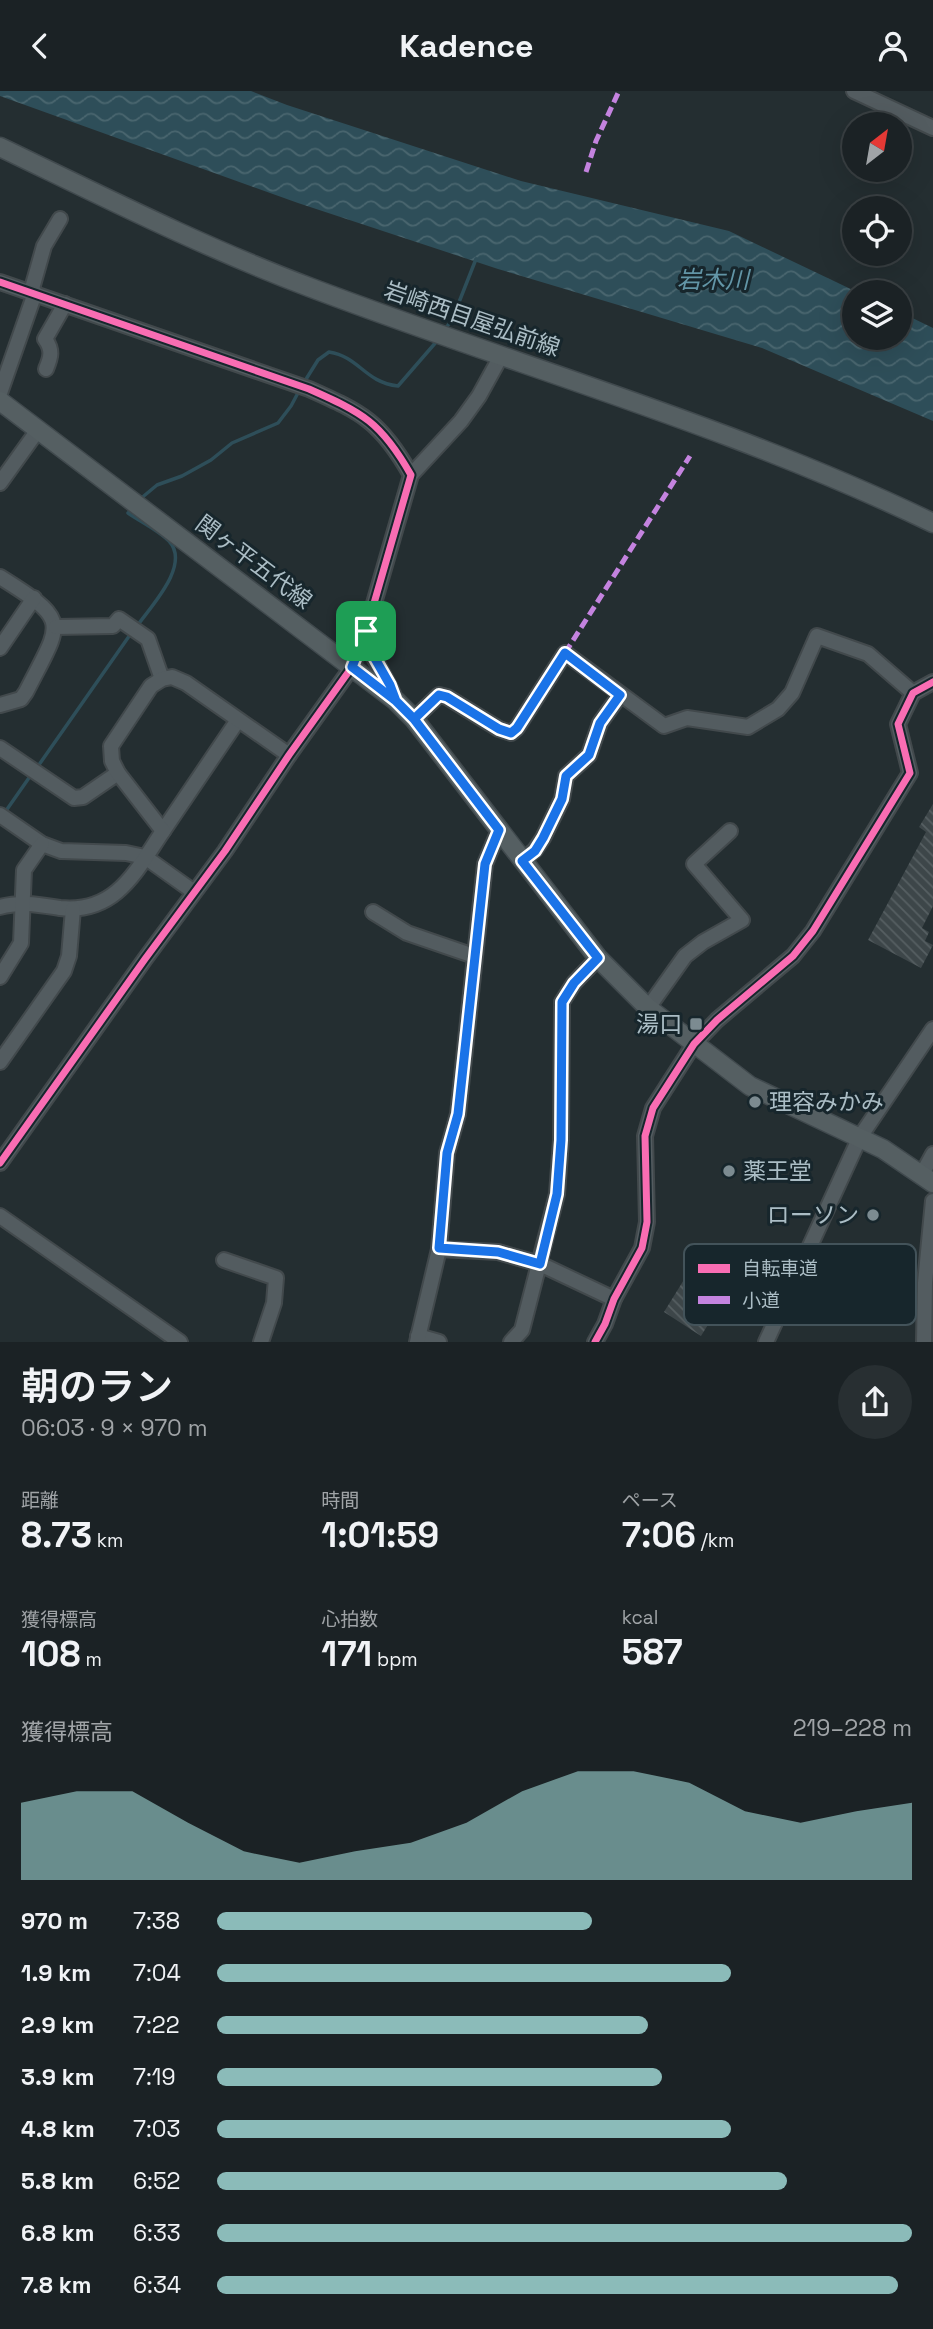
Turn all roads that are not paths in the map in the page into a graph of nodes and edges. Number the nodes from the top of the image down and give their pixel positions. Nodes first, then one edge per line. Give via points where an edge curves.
1 (854, 91) edge
2 (933, 128) edge
3 (0, 147) edge
4 (60, 219) dead end
5 (0, 282) edge
6 (33, 292) junction
7 (65, 304) junction
8 (501, 356) junction
9 (46, 369) dead end
10 (0, 393) edge
11 (0, 401) edge
12 (38, 430) junction
13 (411, 475) junction
14 (0, 483) edge
15 (933, 523) edge
16 (0, 577) edge
17 (34, 598) junction
18 (55, 627) junction
19 (366, 631) junction
20 (0, 648) edge
21 (352, 667) junction
22 (162, 679) junction
23 (933, 682) edge
24 (913, 693) junction
25 (620, 695) junction
26 (396, 701) junction
27 (0, 705) edge
28 (414, 719) junction
29 (238, 720) junction
30 (0, 748) edge
31 (289, 755) junction
32 (118, 773) junction
33 (4, 818) edge
34 (499, 830) junction
35 (163, 831) junction
36 (730, 831) dead end
37 (42, 843) junction
38 (145, 857) junction
39 (522, 861) junction
40 (194, 892) junction
41 (21, 903) junction
42 (0, 907) edge
43 (73, 909) junction
44 (373, 912) dead end
45 (474, 956) junction
46 (598, 958) junction
47 (0, 977) edge
48 (648, 1009) junction
49 (933, 1029) edge
50 (694, 1044) junction
51 (0, 1062) edge
52 (860, 1137) junction
53 (933, 1154) edge
54 (0, 1163) edge
55 (927, 1178) edge
56 (933, 1201) edge
57 (0, 1216) edge
58 (811, 1244) edge
59 (439, 1248) junction
60 (224, 1260) dead end
61 (540, 1264) junction
62 (614, 1299) junction
63 (774, 1325) edge
64 (418, 1339) edge
65 (180, 1342) edge
66 (261, 1342) edge
67 (439, 1342) edge
68 (511, 1342) edge
69 (594, 1342) edge
70 (766, 1342) edge
71 (924, 1342) edge

1 - 2 street
3 - 8 main road, 岩崎西目屋弘前線 via 199,243
4 - 6 street via 44,246
5 - 6 street
6 - 7 street
6 - 10 street
7 - 9 street via 44,339 51,357
7 - 13 street via 309,389 362,415 382,430
8 - 13 street via 461,421
8 - 15 main road, 岩崎西目屋弘前線 via 796,462
11 - 12 main road, 関ヶ平五代線
12 - 14 street
12 - 21 main road, 関ヶ平五代線
13 - 19 street
16 - 17 street
17 - 18 street via 51,615
17 - 20 street
18 - 22 street via 113,626 119,619 148,639
18 - 27 street via 26,692 21,699
19 - 21 street
19 - 26 street via 369,648
21 - 26 main road, 関ヶ平五代線
21 - 31 street
22 - 29 street via 172,677 186,683
22 - 32 street via 151,686 111,746
23 - 24 street
24 - 25 street via 868,655 817,636 792,693 778,709 747,727 687,719 664,726
24 - 50 street via 898,724 910,773 813,931 793,956
25 - 28 street via 565,653 511,733 439,695
25 - 39 street via 600,723 589,755 566,776 562,799 543,838
26 - 28 main road, 関ヶ平五代線
28 - 34 main road, 関ヶ平五代線
29 - 31 street
29 - 35 street
30 - 32 street via 74,798 83,797
31 - 40 street
32 - 35 street
33 - 37 street
34 - 39 main road, 関ヶ平五代線
34 - 45 street via 485,864
35 - 38 street
36 - 48 street via 694,864 742,920 685,956
37 - 38 street via 61,851
37 - 41 street via 23,870
38 - 40 street
38 - 43 street via 111,898
39 - 46 main road, 関ヶ平五代線
40 - 54 street
41 - 42 street
41 - 43 street
41 - 47 street via 21,943
43 - 51 street via 64,971
44 - 45 street via 407,933
45 - 59 street
46 - 48 main road, 関ヶ平五代線
46 - 61 street via 562,1002 557,1194
48 - 50 main road, 関ヶ平五代線
49 - 52 street
50 - 52 main road, 関ヶ平五代線 via 750,1086
50 - 62 street via 653,1108 645,1136 647,1222 642,1248
52 - 55 main road, 関ヶ平五代線
52 - 58 street
53 - 55 street
56 - 71 street
57 - 65 street
59 - 61 street via 498,1252
59 - 64 street
60 - 66 street via 276,1278 274,1303
61 - 62 street
61 - 68 street via 522,1330
62 - 69 street
63 - 70 street
64 - 67 street

